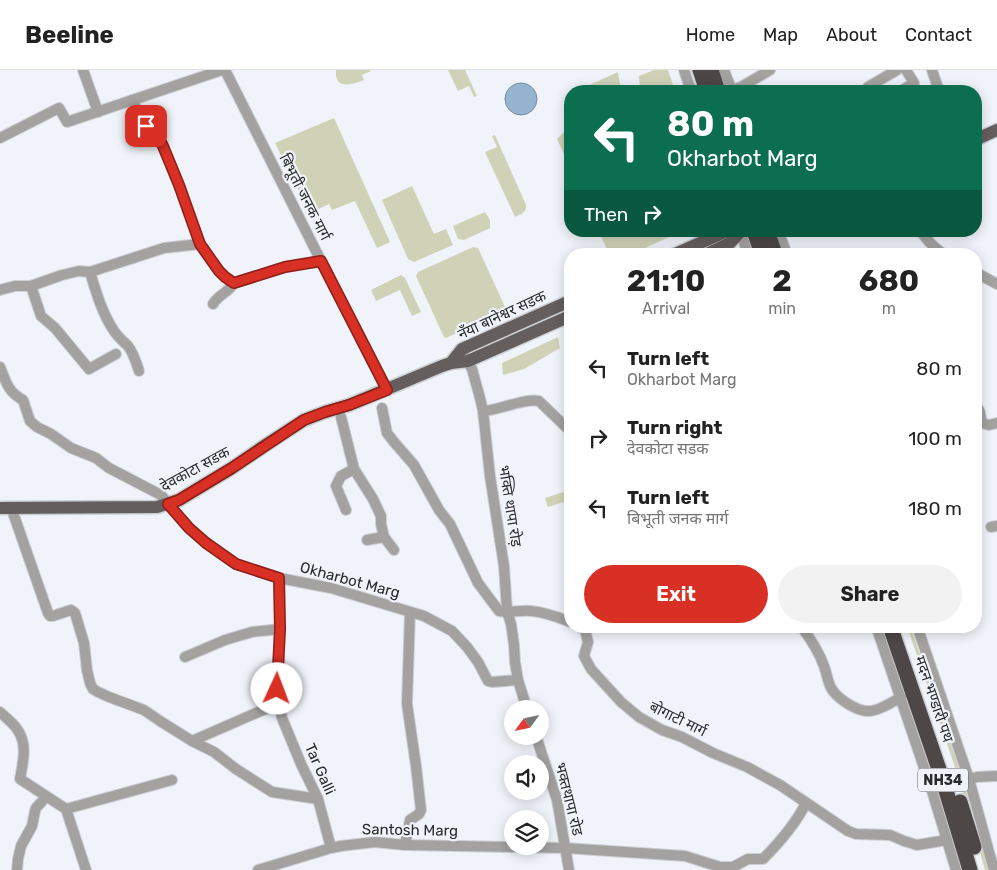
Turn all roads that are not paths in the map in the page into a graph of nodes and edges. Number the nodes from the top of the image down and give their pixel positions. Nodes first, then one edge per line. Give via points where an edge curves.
1 (83, 70) edge
2 (224, 70) edge
3 (684, 70) edge
4 (700, 70) edge
5 (711, 70) edge
6 (724, 70) edge
7 (770, 70) edge
8 (897, 70) edge
9 (906, 70) edge
10 (932, 70) edge
11 (689, 85) edge
12 (705, 85) edge
13 (722, 85) edge
14 (726, 85) edge
15 (744, 85) edge
16 (871, 85) edge
17 (911, 85) edge
18 (937, 85) edge
19 (132, 100) junction
20 (98, 112) junction
21 (997, 130) edge
22 (982, 137) edge
23 (0, 138) edge
24 (714, 237) edge
25 (738, 237) edge
26 (748, 237) edge
27 (925, 237) edge
28 (200, 244) junction
29 (689, 248) edge
30 (720, 248) edge
31 (757, 248) edge
32 (935, 248) edge
33 (321, 261) junction
34 (90, 272) junction
35 (982, 276) edge
36 (234, 283) junction
37 (997, 284) edge
38 (31, 286) junction
39 (0, 290) edge
40 (214, 304) dead end
41 (564, 304) edge
42 (564, 318) edge
43 (116, 354) dead end
44 (465, 355) junction
45 (0, 367) edge
46 (139, 371) dead end
47 (387, 390) junction
48 (382, 408) dead end
49 (482, 411) junction
50 (341, 417) dead end
51 (982, 423) edge
52 (997, 423) edge
53 (564, 425) edge
54 (354, 469) junction
55 (168, 504) junction
56 (6, 507) edge
57 (346, 510) dead end
58 (384, 537) junction
59 (367, 540) dead end
60 (394, 550) dead end
61 (279, 578) junction
62 (507, 611) junction
63 (410, 612) junction
64 (564, 620) edge
65 (280, 629) junction
66 (586, 633) edge
67 (806, 633) edge
68 (878, 633) edge
69 (892, 633) edge
70 (903, 633) edge
71 (919, 633) edge
72 (185, 657) dead end
73 (518, 680) junction
74 (901, 697) junction
75 (524, 700) edge
76 (280, 703) junction
77 (0, 712) edge
78 (192, 741) junction
79 (539, 745) edge
80 (997, 776) edge
81 (968, 779) junction
82 (172, 780) dead end
83 (46, 797) junction
84 (318, 798) junction
85 (806, 803) junction
86 (66, 809) junction
87 (947, 840) junction
88 (405, 845) junction
89 (331, 848) junction
90 (566, 848) junction
91 (17, 870) edge
92 (86, 870) edge
93 (258, 870) edge
94 (570, 870) edge
95 (956, 870) edge
96 (970, 870) edge
97 (980, 870) edge
98 (994, 870) edge

1 - 20 street
2 - 19 street
2 - 33 street, बिभूती जनक मार्ग
3 - 11 street
4 - 12 highway
5 - 13 highway
6 - 14 street
7 - 15 street
8 - 16 street
9 - 17 street via 914,83
10 - 18 street
19 - 20 street
19 - 28 street via 146,126 154,129 163,146
20 - 23 street via 67,122 59,108
21 - 22 main road
24 - 29 main road
25 - 30 main road
26 - 31 highway
27 - 32 street
28 - 34 street via 164,248
28 - 36 street via 219,271
33 - 36 street via 285,267
33 - 47 street, बिभूती जनक मार्ग
34 - 38 street via 70,273
34 - 46 street via 109,321 129,348
35 - 37 street
36 - 40 street
38 - 39 street
38 - 43 street via 41,316 89,368
41 - 44 main road, नँया बानेश्वर सडक
42 - 44 main road, नँया बानेश्वर सडक
44 - 47 main road, देवकोटा सडक
44 - 49 street, भक्ति थापा रोड़ via 472,369
45 - 55 street, Okharbot Marg via 8,388 23,400 30,421 37,427 162,495
47 - 55 main road, देवकोटा सडक via 304,420 232,468
48 - 62 street via 388,433 414,465 450,524 478,583 499,611
49 - 53 street via 536,400
49 - 62 street, भक्ति थापा रोड़ via 504,566
50 - 54 street
51 - 52 street
54 - 57 street via 340,476 336,486
54 - 58 street via 381,516
55 - 56 main road, देवकोटा सडक via 158,507
55 - 61 street, Okharbot Marg via 189,528 236,564
56 - 78 street via 48,613 50,616 71,610 75,613 90,683 98,692 144,710
58 - 59 street
58 - 60 street
61 - 63 street, Okharbot Marg via 331,588
61 - 65 street, Tar Galli
62 - 64 street via 531,611
62 - 73 street, भक्ति थापा रोड़
63 - 73 street, Okharbot Marg via 452,631 478,662 488,681
63 - 88 street via 407,704 421,810 410,821
65 - 72 street via 252,632
65 - 76 street, Tar Galli via 277,689
66 - 85 street, बोगाटी मार्ग via 584,656 591,669 639,717 747,767
67 - 74 street via 824,665 832,691 844,701 868,711
68 - 74 street
69 - 96 highway, मदन भण्डारी पथ / NH34
70 - 97 highway, मदन भण्डारी पथ / NH34
71 - 81 street
73 - 75 street
74 - 87 street
76 - 78 street
76 - 84 street, Tar Galli via 282,718
77 - 83 street via 17,729 22,740 24,750 20,779
78 - 84 street via 214,752 272,792
79 - 90 street, भक्तथापा रोड via 557,800
80 - 81 street
81 - 98 street
82 - 86 street
83 - 86 street
83 - 91 street via 36,808 32,826 21,846
84 - 89 street, Tar Galli
85 - 87 street via 856,834 890,835 917,844
85 - 90 street, Santosh Marg via 798,819 763,859 748,859 733,868 685,856
86 - 92 street
87 - 95 street
88 - 89 street, Santosh Marg via 375,842
88 - 90 street, Santosh Marg
89 - 93 street, Santosh Marg
90 - 94 street, भक्तथापा रोड

